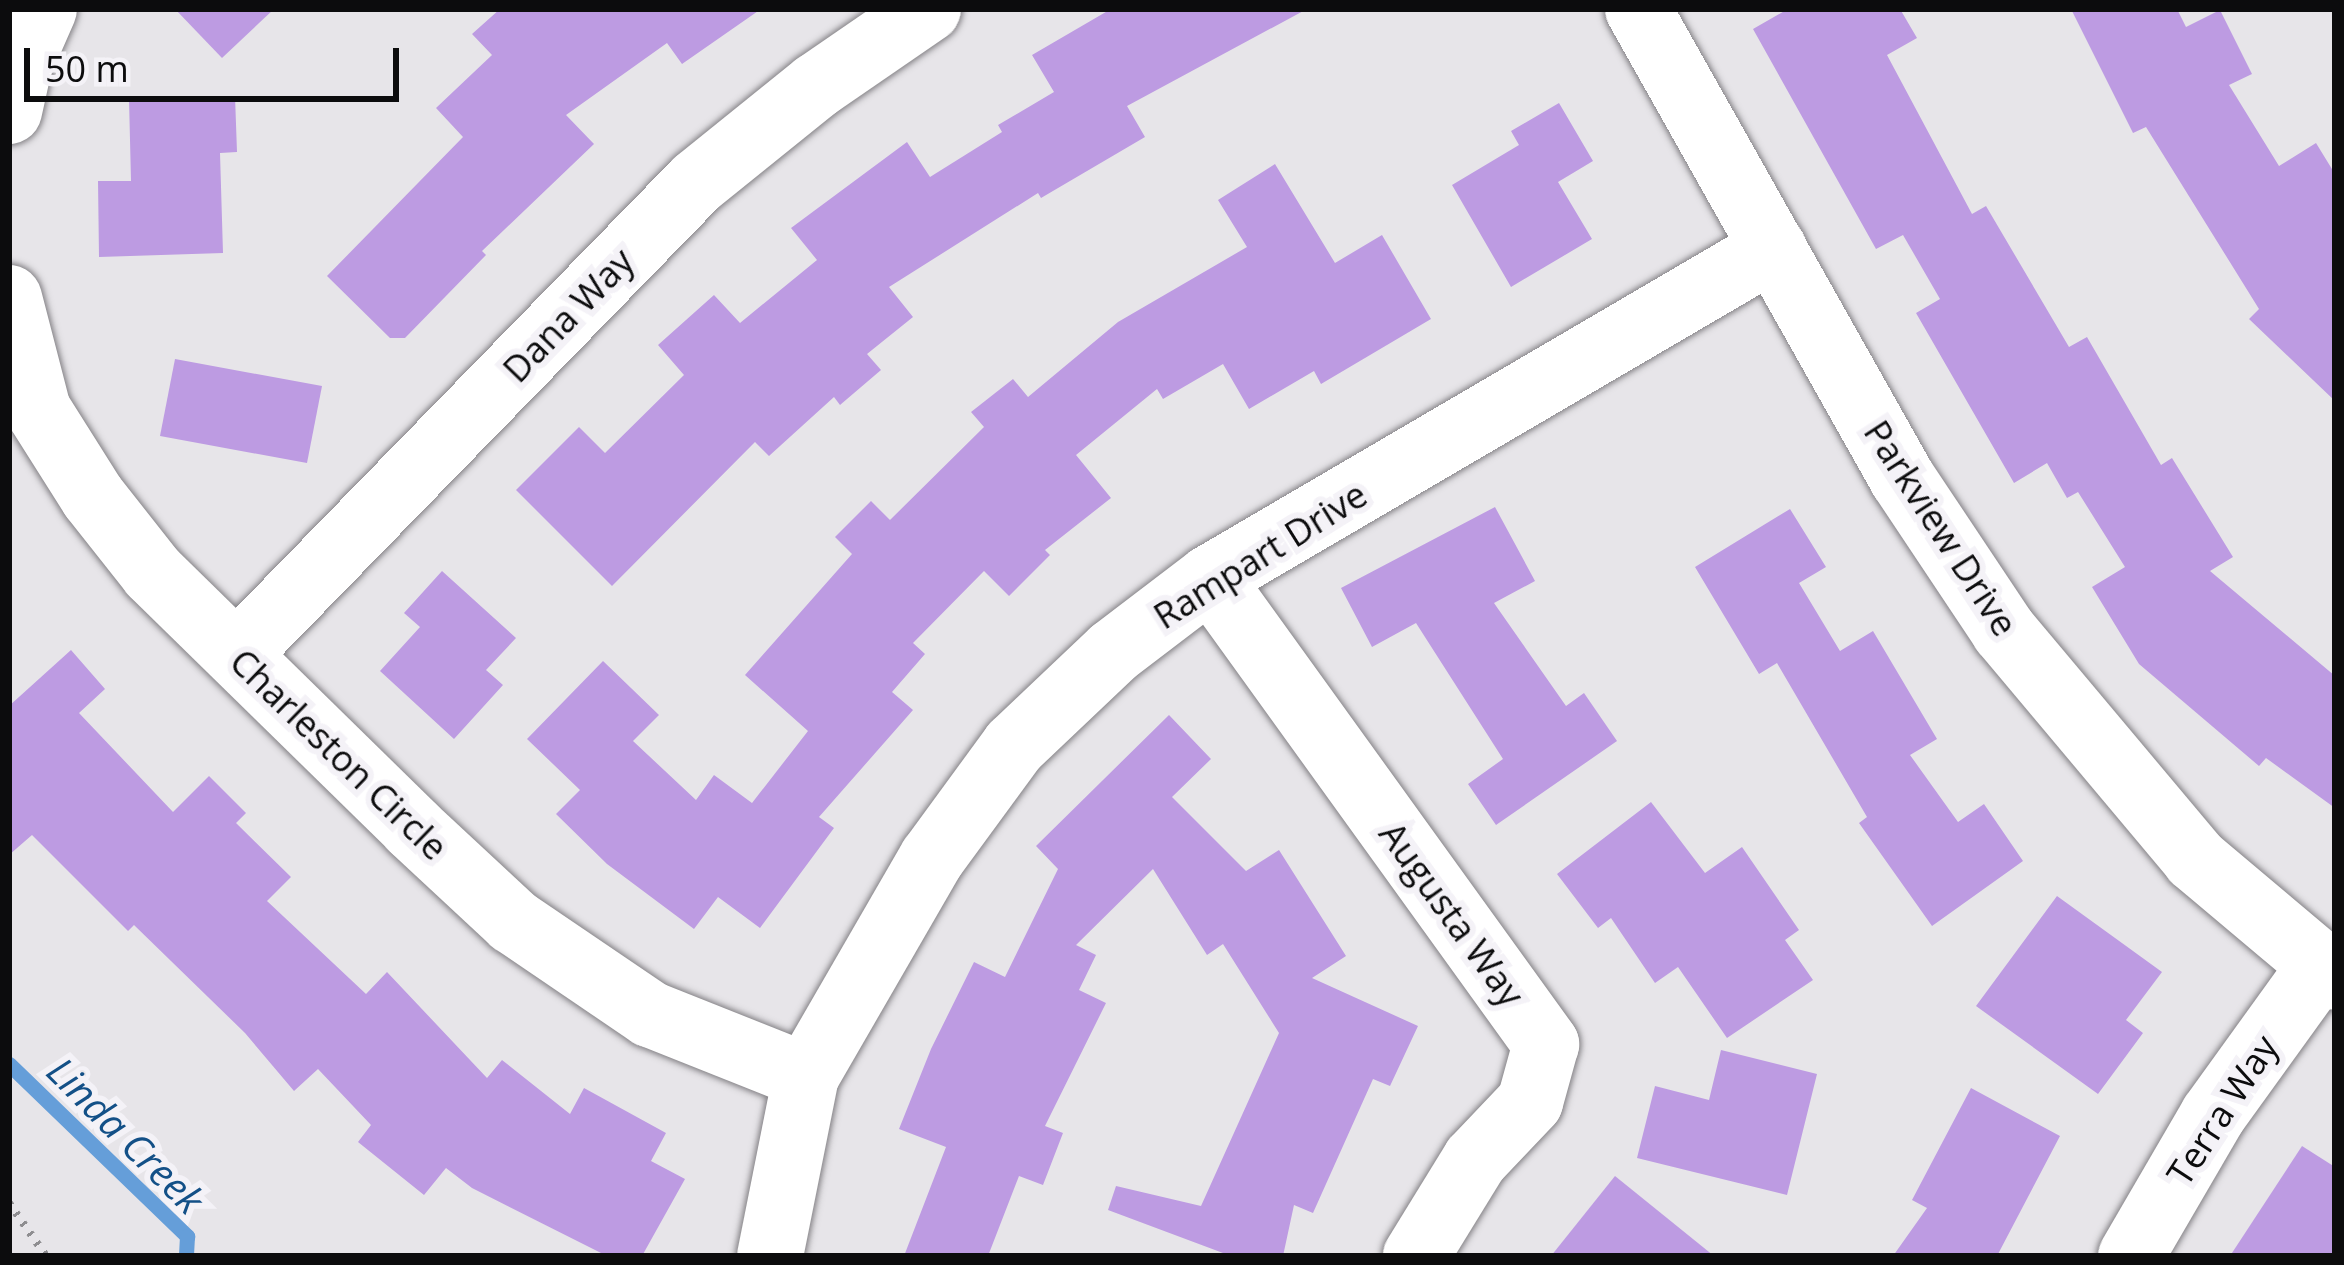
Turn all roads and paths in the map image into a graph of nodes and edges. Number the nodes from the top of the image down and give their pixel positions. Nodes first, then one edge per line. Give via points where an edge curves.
1 (44, 9) edge
2 (928, 9) edge
3 (1638, 9) edge
4 (9, 111) edge
5 (1774, 248) junction
6 (9, 298) edge
7 (1210, 578) junction
8 (237, 654) junction
9 (2327, 973) edge
10 (806, 1076) junction
11 (9, 1203) edge
12 (46, 1256) edge
13 (770, 1256) edge
14 (1416, 1256) edge
15 (2132, 1256) edge

1 - 4 street
2 - 8 street, Dana Way via 697,182
3 - 5 street, Parkview Drive
5 - 7 street, Rampart Drive
5 - 9 street, Parkview Drive via 1902,478 2004,631 2195,859
6 - 8 street, Charleston Circle via 38,410 93,497 153,573
7 - 10 street, Rampart Drive via 1113,652 1014,746 932,858
7 - 14 street, Augusta Way via 1546,1044 1530,1102 1475,1160
8 - 10 street, Charleston Circle via 513,921 650,1014
9 - 15 street, Terra Way via 2213,1114
10 - 13 street, Rampart Drive
11 - 12 path

